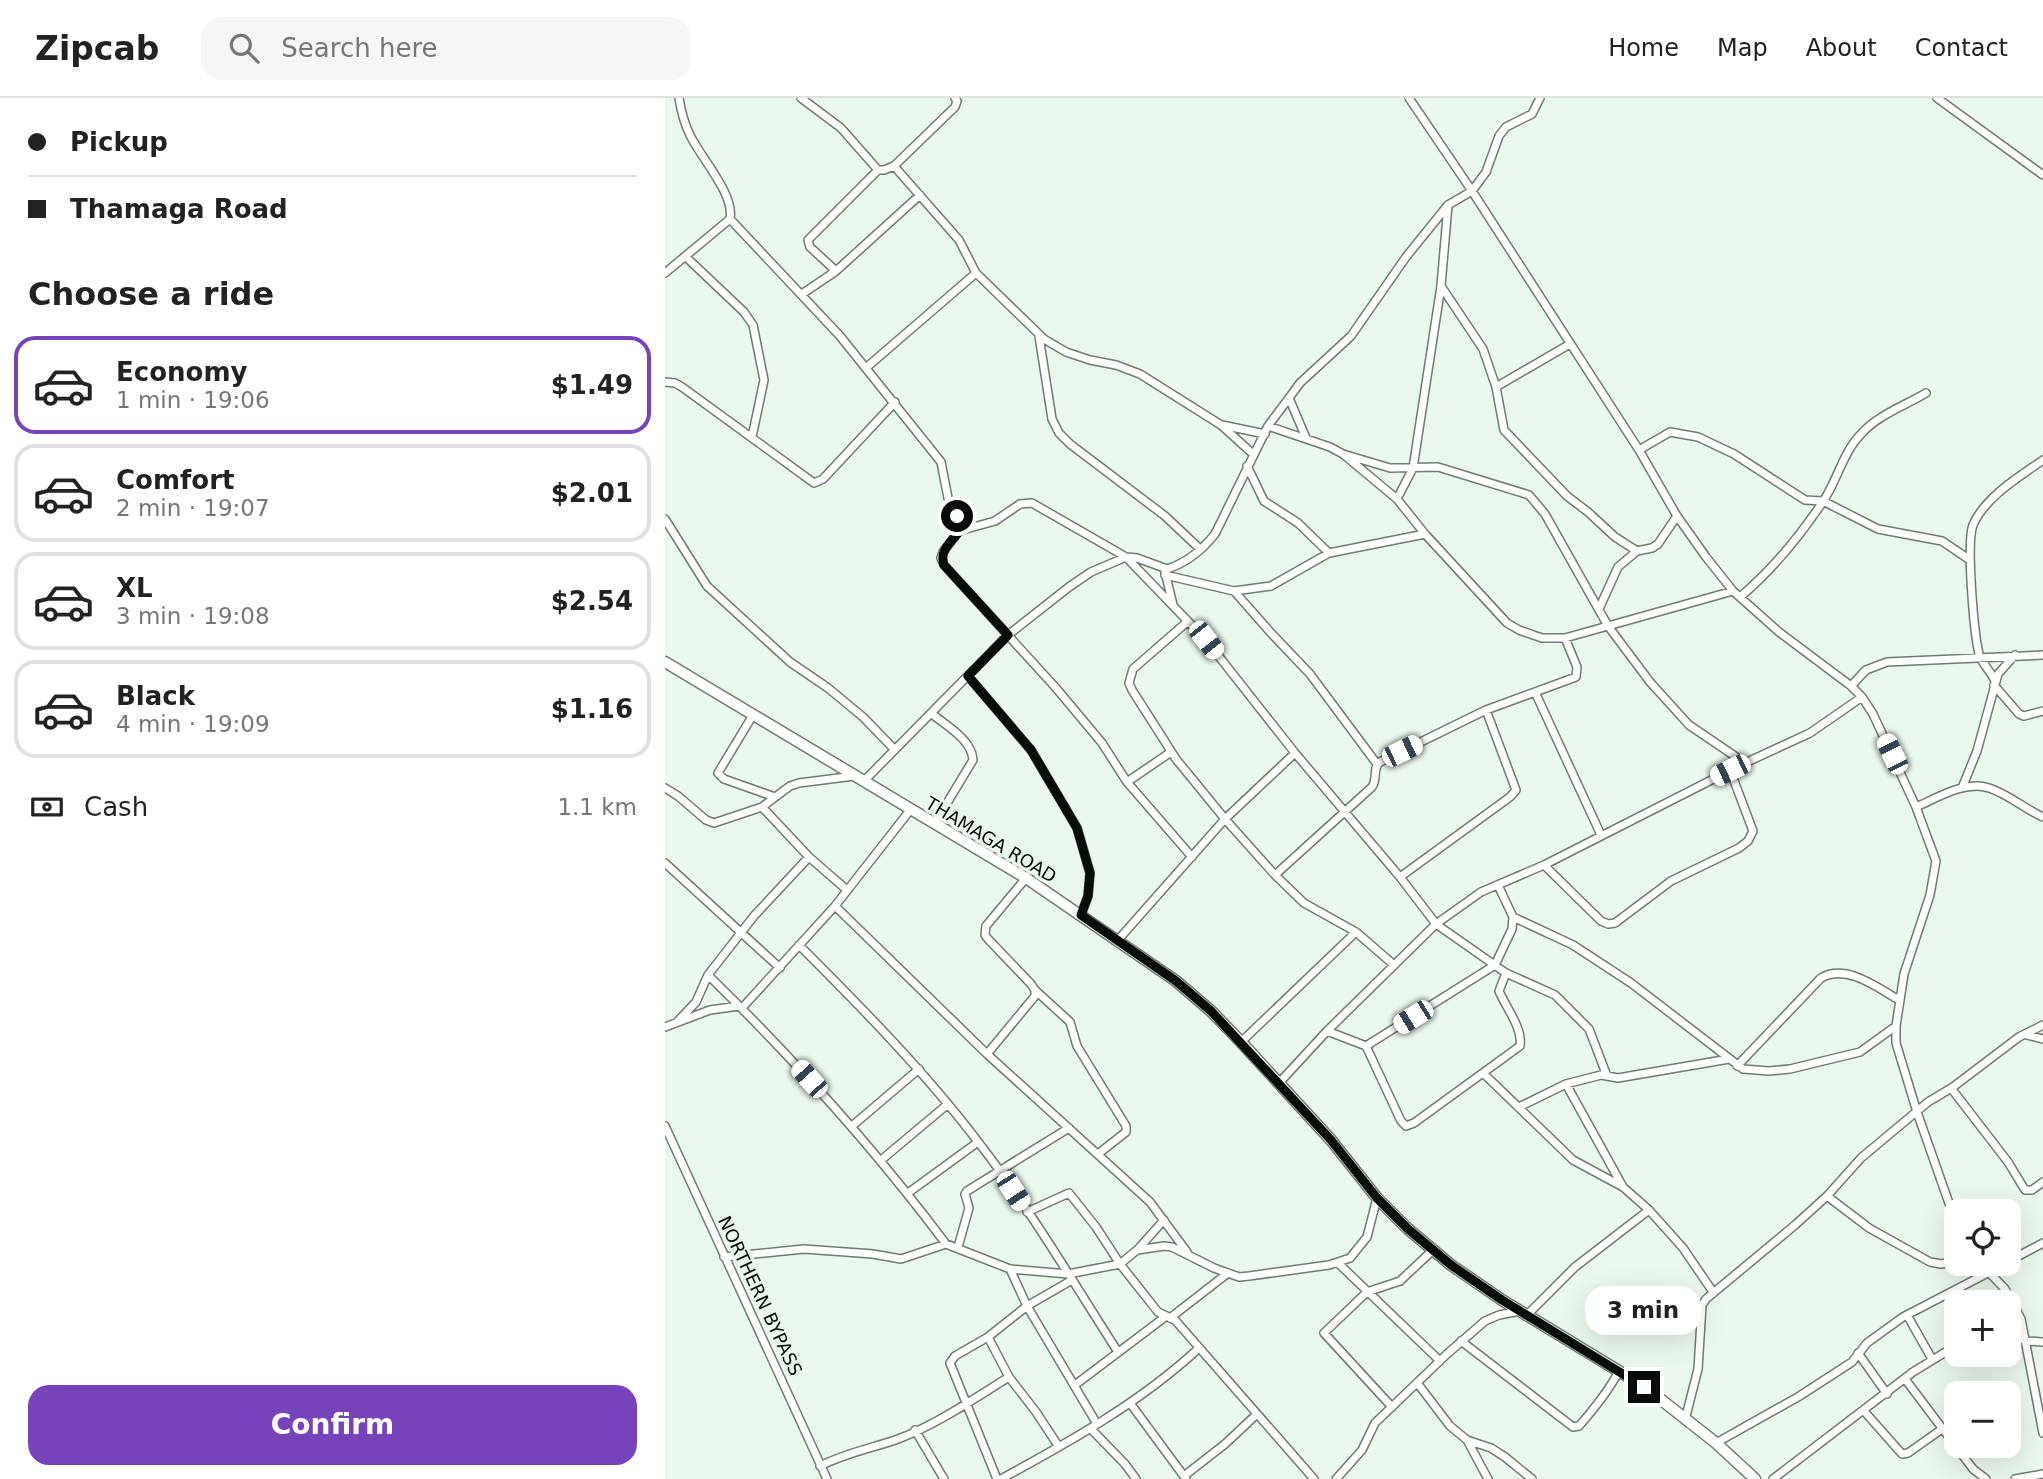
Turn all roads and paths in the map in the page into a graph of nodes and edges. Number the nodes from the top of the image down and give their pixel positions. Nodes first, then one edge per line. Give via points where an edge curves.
1 (680, 98) edge
2 (801, 98) edge
3 (955, 98) edge
4 (1409, 98) edge
5 (1540, 98) edge
6 (1937, 98) edge
7 (894, 166) junction
8 (878, 170) junction
9 (2043, 175) edge
10 (1472, 191) junction
11 (920, 195) junction
12 (1448, 205) junction
13 (730, 219) junction
14 (686, 257) junction
15 (836, 271) junction
16 (665, 272) edge
17 (976, 273) junction
18 (1441, 286) junction
19 (801, 295) junction
20 (1039, 334) junction
21 (1570, 344) junction
22 (867, 367) junction
23 (666, 381) edge
24 (1496, 387) junction
25 (1926, 393) dead end
26 (1289, 398) junction
27 (895, 402) junction
28 (1221, 425) junction
29 (1268, 426) junction
30 (1265, 434) junction
31 (753, 437) junction
32 (1306, 438) junction
33 (1639, 450) junction
34 (1253, 454) junction
35 (1343, 454) junction
36 (2043, 460) edge
37 (1247, 466) junction
38 (1413, 468) junction
39 (1397, 499) junction
40 (1823, 502) junction
41 (1677, 516) junction
42 (665, 519) edge
43 (960, 531) junction
44 (1425, 534) junction
45 (1200, 549) junction
46 (1637, 551) junction
47 (1329, 553) junction
48 (1126, 557) junction
49 (1970, 559) junction
50 (1164, 571) junction
51 (1234, 591) junction
52 (1733, 591) junction
53 (1740, 597) junction
54 (1173, 606) junction
55 (1599, 610) junction
56 (1187, 622) junction
57 (1608, 626) junction
58 (1008, 635) junction
59 (1566, 638) junction
60 (2043, 655) edge
61 (1979, 656) junction
62 (2015, 656) junction
63 (665, 663) edge
64 (968, 676) junction
65 (1995, 683) junction
66 (1850, 686) junction
67 (1535, 692) junction
68 (1862, 697) junction
69 (1486, 710) junction
70 (2043, 711) edge
71 (932, 714) junction
72 (753, 715) junction
73 (895, 750) junction
74 (1171, 752) junction
75 (1296, 753) junction
76 (1745, 763) junction
77 (1377, 764) junction
78 (1730, 770) junction
79 (859, 778) junction
80 (1128, 782) junction
81 (665, 788) edge
82 (1962, 788) junction
83 (775, 797) junction
84 (762, 807) junction
85 (1916, 807) junction
86 (911, 809) junction
87 (1344, 810) junction
88 (2043, 817) edge
89 (1225, 819) junction
90 (935, 824) junction
91 (1601, 835) junction
92 (809, 857) junction
93 (1192, 857) junction
94 (665, 863) edge
95 (1544, 865) junction
96 (1275, 876) junction
97 (1400, 877) junction
98 (1026, 878) junction
99 (1498, 885) junction
100 (847, 890) junction
101 (835, 906) junction
102 (1081, 915) junction
103 (1513, 917) junction
104 (1436, 924) junction
105 (1356, 932) junction
106 (741, 933) junction
107 (1118, 940) junction
108 (799, 945) junction
109 (1394, 965) junction
110 (1495, 965) junction
111 (780, 968) junction
112 (1506, 973) junction
113 (708, 975) junction
114 (1035, 990) junction
115 (1899, 1000) junction
116 (741, 1007) junction
117 (678, 1021) junction
118 (2043, 1025) edge
119 (1896, 1026) junction
120 (665, 1027) edge
121 (1327, 1031) junction
122 (2026, 1034) junction
123 (2043, 1039) edge
124 (1241, 1042) junction
125 (1366, 1046) junction
126 (987, 1054) junction
127 (1729, 1059) junction
128 (1737, 1066) junction
129 (919, 1069) junction
130 (1483, 1073) junction
131 (1607, 1076) junction
132 (1279, 1083) junction
133 (1566, 1084) junction
134 (1951, 1088) junction
135 (948, 1104) junction
136 (1519, 1107) junction
137 (1917, 1112) junction
138 (665, 1126) edge
139 (852, 1126) junction
140 (1069, 1128) junction
141 (978, 1142) junction
142 (1098, 1154) junction
143 (880, 1161) junction
144 (999, 1170) junction
145 (2043, 1182) edge
146 (1623, 1187) junction
147 (908, 1193) junction
148 (1827, 1196) junction
149 (1377, 1198) junction
150 (1948, 1199) edge
151 (1649, 1210) junction
152 (1027, 1212) junction
153 (1164, 1220) junction
154 (2043, 1243) edge
155 (946, 1244) junction
156 (958, 1247) junction
157 (1137, 1250) junction
158 (1433, 1250) junction
159 (1189, 1255) junction
160 (2021, 1255) edge
161 (724, 1257) junction
162 (1338, 1263) junction
163 (1944, 1263) edge
164 (1120, 1264) junction
165 (1010, 1269) junction
166 (1228, 1273) junction
167 (1981, 1276) edge
168 (1993, 1276) edge
169 (1070, 1277) junction
170 (1367, 1292) junction
171 (1713, 1292) junction
172 (1027, 1307) junction
173 (1523, 1313) junction
174 (1907, 1315) junction
175 (1167, 1317) junction
176 (988, 1337) junction
177 (2021, 1339) edge
178 (1461, 1341) junction
179 (2026, 1341) junction
180 (2043, 1342) edge
181 (1199, 1348) junction
182 (1118, 1352) junction
183 (1944, 1352) edge
184 (1858, 1353) junction
185 (1932, 1359) junction
186 (1440, 1361) junction
187 (1619, 1371) junction
188 (1009, 1377) junction
189 (1905, 1379) junction
190 (1418, 1384) junction
191 (1075, 1385) junction
192 (1887, 1394) junction
193 (1130, 1403) junction
194 (965, 1404) junction
195 (1392, 1408) junction
196 (1864, 1411) junction
197 (1257, 1414) junction
198 (1685, 1420) junction
199 (1094, 1427) junction
200 (1942, 1429) junction
201 (915, 1430) junction
202 (2043, 1433) edge
203 (1467, 1440) junction
204 (1716, 1444) junction
205 (1059, 1447) junction
206 (820, 1466) junction
207 (2043, 1474) edge
208 (1185, 1477) edge
209 (827, 1479) edge
210 (944, 1479) edge
211 (999, 1479) edge
212 (1136, 1479) edge
213 (1314, 1479) edge
214 (1336, 1479) edge
215 (1488, 1479) edge
216 (1532, 1479) edge
217 (1755, 1479) edge
218 (1773, 1479) edge
219 (1986, 1479) edge
220 (2015, 1479) edge

1 - 13 street via 690,136 730,207
2 - 8 street via 841,128
3 - 7 street via 955,107
4 - 10 street
5 - 10 street via 1534,111 1499,136 1486,172
6 - 9 street
7 - 8 street
7 - 11 street
8 - 15 street via 808,240
10 - 12 street
10 - 21 street
11 - 15 street
11 - 17 street via 959,240
12 - 18 street
12 - 26 street via 1351,336
13 - 14 street
13 - 19 street
14 - 16 street
14 - 31 street via 753,325 764,380
15 - 19 street
17 - 20 street
17 - 22 street
18 - 24 street via 1483,349
18 - 38 street
19 - 22 street
20 - 28 street via 1066,352 1140,374
20 - 45 street via 1052,419 1059,433
21 - 24 street
21 - 33 street
22 - 27 street
23 - 31 street via 682,387
24 - 46 street via 1504,430 1567,496
25 - 40 street via 1865,429 1846,452
26 - 29 street
26 - 32 street
27 - 31 street via 823,479 814,483
27 - 43 street via 941,462
28 - 30 street
28 - 34 street
29 - 30 street
29 - 32 street
30 - 34 street
32 - 35 street
33 - 40 street via 1670,432 1698,437 1734,454 1804,499
33 - 41 street
34 - 37 street
35 - 38 street via 1390,468
35 - 39 street
36 - 49 street via 2005,485 1977,518 1971,532
37 - 45 street via 1215,534
37 - 47 street via 1264,501 1298,523
38 - 39 street
38 - 55 street via 1439,467 1529,495 1545,514
39 - 44 street
40 - 49 street via 1878,529 1942,541
40 - 53 street via 1769,570
41 - 46 street via 1658,544
41 - 52 street
42 - 73 street via 707,586 790,662 863,717
43 - 48 street via 1032,503
43 - 58 street via 943,552 944,565
44 - 47 street
44 - 59 street via 1507,623 1542,638
45 - 50 street
46 - 55 street via 1613,573
47 - 51 street via 1271,586
48 - 50 street
48 - 54 street
48 - 58 street via 1091,572
49 - 61 street
50 - 51 street
50 - 54 street
51 - 77 street via 1322,689
52 - 53 street
52 - 57 street
53 - 66 street
54 - 56 street
55 - 57 street
56 - 74 street via 1130,676 1132,690
56 - 75 street
57 - 59 street
57 - 76 street via 1689,725
58 - 64 street
58 - 80 street via 1102,743
59 - 67 street via 1576,677
60 - 62 street
61 - 62 street
61 - 65 street
61 - 66 street via 1887,662 1866,670
62 - 65 street via 2001,669
63 - 72 main road, THAMAGA ROAD
64 - 71 street
64 - 102 street via 1031,750 1077,828 1090,873
65 - 70 street via 2019,714
65 - 82 street
66 - 68 street
67 - 69 street
67 - 91 street
68 - 76 street via 1810,733
68 - 85 street
69 - 77 street
69 - 97 street via 1516,790
71 - 73 street
71 - 90 street via 967,743 973,760
72 - 79 main road, THAMAGA ROAD
72 - 83 street via 718,773
73 - 79 street
74 - 80 street
74 - 89 street
75 - 87 street
75 - 89 street
76 - 78 street
77 - 87 street via 1375,783
78 - 91 street
78 - 95 street via 1753,831 1748,841 1671,881 1615,923 1601,921
79 - 83 street via 799,782
79 - 86 main road, THAMAGA ROAD
80 - 93 street
81 - 84 street via 714,823
82 - 85 street
82 - 88 street via 1991,789
83 - 84 street
84 - 92 street
85 - 115 street via 1936,861 1935,873
86 - 90 main road, THAMAGA ROAD
86 - 100 street
87 - 96 street
87 - 97 street
89 - 93 street
89 - 96 street
90 - 98 main road, THAMAGA ROAD
91 - 95 street
92 - 100 street
92 - 106 street
93 - 107 street
94 - 106 street
95 - 99 street
96 - 105 street via 1304,902
97 - 104 street
98 - 102 main road, THAMAGA ROAD
98 - 114 street via 986,926 985,935
99 - 103 street
99 - 104 street
100 - 101 street
101 - 108 street
101 - 126 street
102 - 107 main road, THAMAGA ROAD
103 - 110 street
103 - 127 street via 1573,945 1631,983
104 - 109 street
104 - 110 street
105 - 109 street
105 - 124 street
106 - 111 street
106 - 113 street
107 - 124 main road, THAMAGA ROAD via 1176,981
108 - 111 street
108 - 129 street
109 - 121 street
110 - 112 street
110 - 125 street
111 - 116 street
112 - 130 street via 1499,991 1521,1044
112 - 131 street via 1550,992 1586,1024
113 - 116 street
113 - 117 street via 697,1002
114 - 126 street via 1033,999
114 - 142 street via 1070,1022 1077,1046 1126,1126 1126,1132
115 - 119 street
115 - 128 street via 1853,976 1827,974
116 - 117 street via 710,1010
116 - 139 street
117 - 120 street
118 - 122 street
119 - 128 street via 1849,1055 1790,1069
119 - 137 street via 1899,1056
121 - 125 street
121 - 132 street
122 - 123 street
122 - 134 street
124 - 132 main road, THAMAGA ROAD
125 - 130 street via 1406,1126
126 - 140 street
127 - 128 street
127 - 131 street
129 - 135 street
129 - 139 street
130 - 136 street
131 - 133 street
132 - 149 main road, THAMAGA ROAD
133 - 136 street
133 - 146 street
134 - 137 street
134 - 145 street via 2025,1190
135 - 141 street
135 - 143 street
136 - 146 street via 1573,1160
137 - 148 street via 1861,1158
137 - 150 street
138 - 161 street, NORTHERN BYPASS
139 - 143 street
140 - 142 street
140 - 144 street
141 - 144 street
141 - 147 street
142 - 153 street
143 - 147 street
144 - 152 street
144 - 156 street via 966,1192 969,1208
146 - 151 street
147 - 155 street
148 - 163 street via 1870,1228 1930,1262
148 - 171 street
149 - 158 main road, THAMAGA ROAD
149 - 162 street via 1367,1237 1350,1258
151 - 171 street
151 - 173 street
152 - 164 street via 1069,1193
152 - 169 street
153 - 157 street
153 - 159 street
154 - 160 street
155 - 156 street
155 - 161 street via 901,1259 804,1249
156 - 165 street
157 - 159 street via 1164,1245
157 - 164 street
158 - 170 street via 1400,1281
158 - 173 main road, THAMAGA ROAD
159 - 166 street
161 - 206 street, NORTHERN BYPASS
162 - 166 street via 1239,1277
162 - 170 street
164 - 169 street
164 - 175 street
165 - 169 street
165 - 172 street
166 - 175 street
167 - 174 street
168 - 179 street via 2018,1310
169 - 172 street
169 - 182 street
170 - 186 street
170 - 195 street via 1325,1335
171 - 198 street via 1702,1305 1698,1369
172 - 176 street
172 - 191 street
173 - 178 street via 1493,1317
173 - 187 main road, THAMAGA ROAD
174 - 184 street
174 - 185 street
175 - 181 street
175 - 182 street
176 - 188 street
176 - 194 street via 950,1363
177 - 179 street
178 - 186 street
178 - 187 street via 1573,1427 1590,1414
179 - 180 street
179 - 202 street
181 - 193 street
181 - 197 street
182 - 191 street
183 - 185 street
184 - 192 street
184 - 204 street via 1852,1362 1798,1397
185 - 189 street
186 - 190 street
187 - 198 main road, THAMAGA ROAD
188 - 194 street
188 - 205 street
189 - 192 street
189 - 200 street
190 - 195 street
190 - 203 street via 1450,1426
191 - 199 street
192 - 196 street
193 - 199 street
193 - 208 street
194 - 201 street
194 - 211 street
195 - 214 street via 1370,1429 1362,1450
196 - 200 street via 1902,1454
196 - 218 street
197 - 208 street
197 - 213 street
198 - 204 main road, THAMAGA ROAD
199 - 205 street
199 - 212 street
200 - 219 street
201 - 206 street
201 - 210 street
203 - 215 street
203 - 216 street via 1505,1457
204 - 217 main road, THAMAGA ROAD
205 - 211 street
206 - 209 street, NORTHERN BYPASS
207 - 220 street

